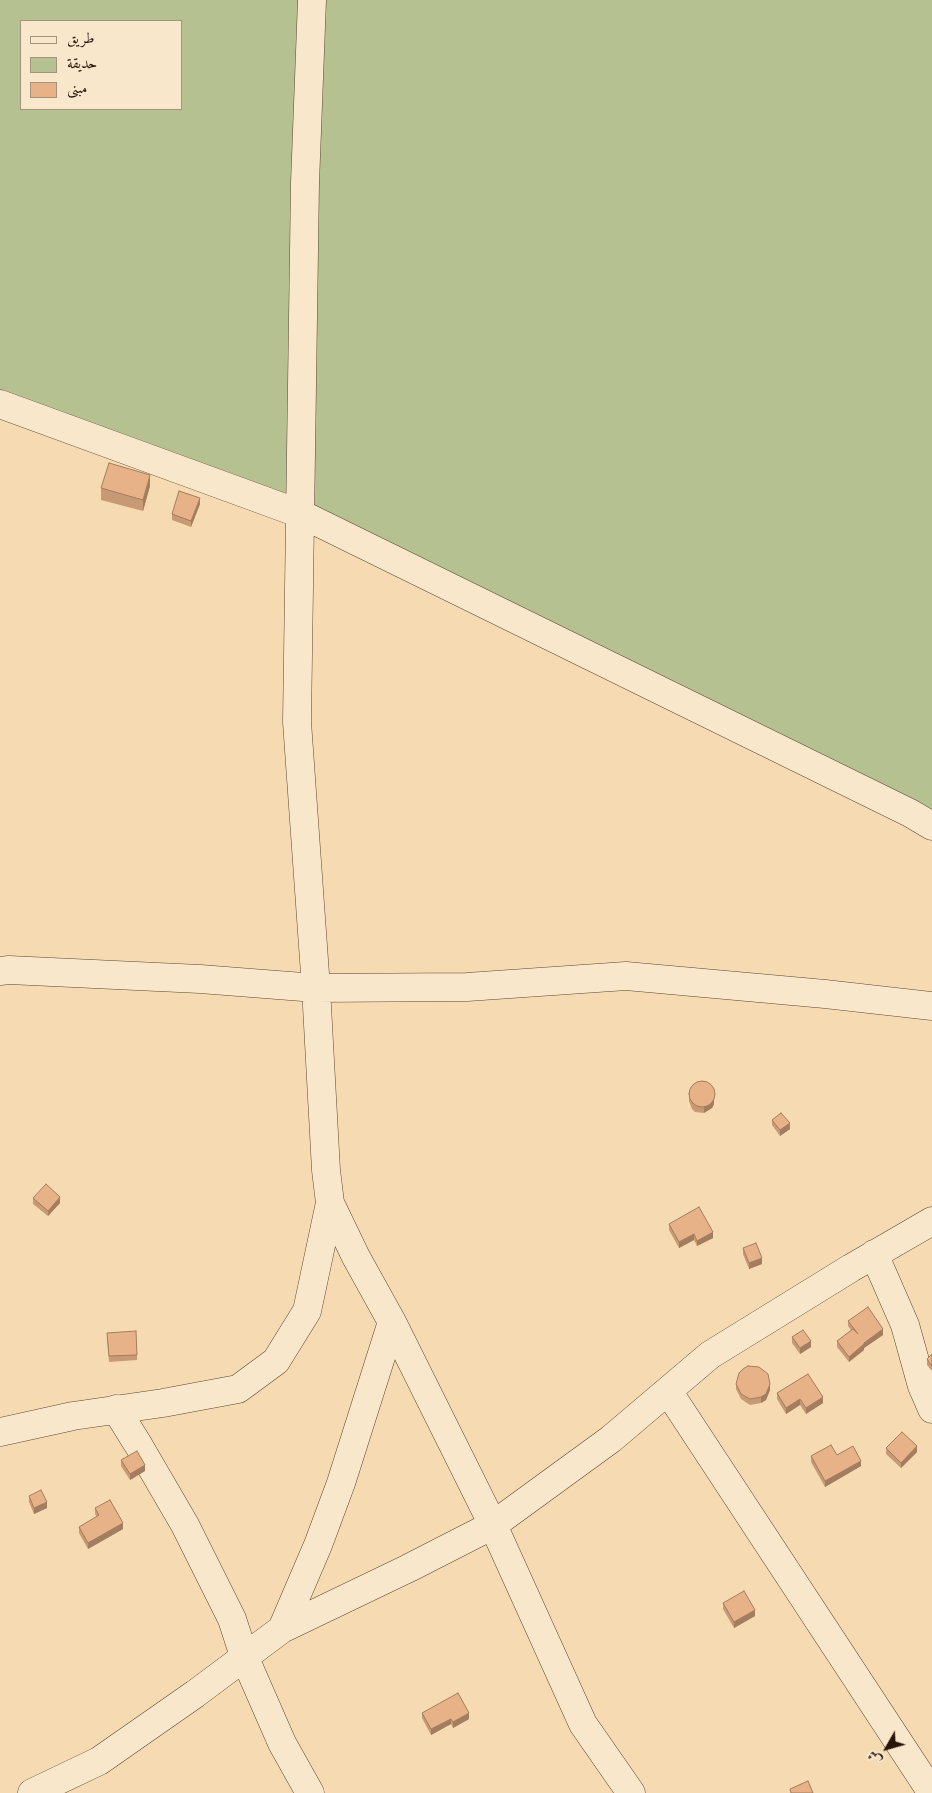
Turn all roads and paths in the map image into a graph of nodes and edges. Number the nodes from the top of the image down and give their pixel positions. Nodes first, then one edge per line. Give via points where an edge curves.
1 (312, 0) edge
2 (0, 404) edge
3 (301, 514) junction
4 (921, 820) edge
5 (932, 842) edge
6 (0, 971) edge
7 (316, 988) junction
8 (932, 1006) edge
9 (330, 1203) junction
10 (932, 1221) edge
11 (874, 1254) junction
12 (392, 1322) junction
13 (668, 1391) junction
14 (932, 1409) edge
15 (116, 1410) junction
16 (0, 1432) edge
17 (493, 1525) junction
18 (282, 1629) junction
19 (244, 1656) junction
20 (32, 1793) edge
21 (310, 1793) edge
22 (630, 1793) edge
23 (932, 1793) edge

1 - 3 street
2 - 3 street
3 - 4 street
3 - 7 street via 298,722
4 - 5 street
6 - 7 street via 200,979
7 - 8 street via 468,987 626,976
7 - 9 street
9 - 12 street
9 - 15 street via 307,1311 276,1361 238,1389
10 - 11 street
11 - 13 street via 710,1355
11 - 14 street via 905,1325
12 - 17 street
12 - 18 street via 341,1483
13 - 17 street via 612,1438
13 - 23 street
15 - 16 street
15 - 19 street via 185,1526 232,1620
17 - 18 street
17 - 22 street via 583,1724
18 - 19 street
19 - 20 street via 99,1761
19 - 21 street via 282,1743

